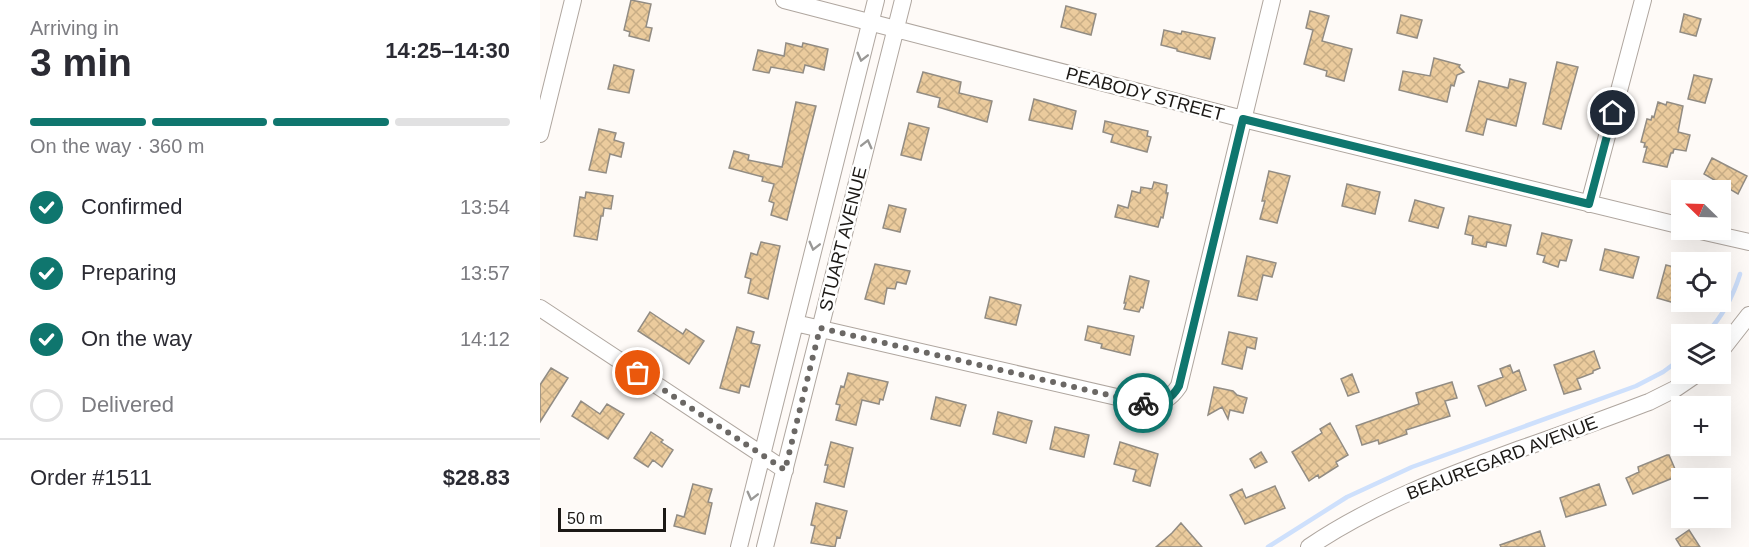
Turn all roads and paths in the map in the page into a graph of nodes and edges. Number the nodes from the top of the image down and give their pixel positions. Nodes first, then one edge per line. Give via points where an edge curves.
1 (573, 0) edge
2 (784, 0) edge
3 (876, 0) edge
4 (903, 0) edge
5 (1272, 0) edge
6 (1643, 0) edge
7 (870, 22) junction
8 (896, 29) junction
9 (1243, 119) junction
10 (540, 134) edge
11 (1589, 204) junction
12 (1671, 223) edge
13 (1731, 238) edge
14 (1749, 242) edge
15 (540, 308) edge
16 (1749, 315) edge
17 (795, 322) junction
18 (820, 328) junction
19 (1731, 338) edge
20 (1682, 384) edge
21 (762, 455) junction
22 (785, 470) junction
23 (739, 547) edge
24 (765, 547) edge
25 (1309, 547) edge

1 - 10 street
2 - 7 street, PEABODY STREET
3 - 7 street, STUART AVENUE
4 - 8 street, STUART AVENUE
5 - 9 street
6 - 11 street
7 - 8 street, PEABODY STREET
7 -> 17 street, STUART AVENUE
8 - 9 street, PEABODY STREET
18 -> 8 street, STUART AVENUE
9 - 11 street, PEABODY STREET
9 - 18 street via 1179,386 1164,401 1147,404
11 - 12 street, PEABODY STREET
13 - 14 street
15 - 21 street
16 - 19 street
17 - 18 street
17 - 21 street, STUART AVENUE
18 - 22 street, STUART AVENUE
20 - 25 street, BEAUREGARD AVENUE via 1649,402 1410,492 1363,514
21 - 22 street
21 -> 23 street, STUART AVENUE
22 - 24 street, STUART AVENUE

